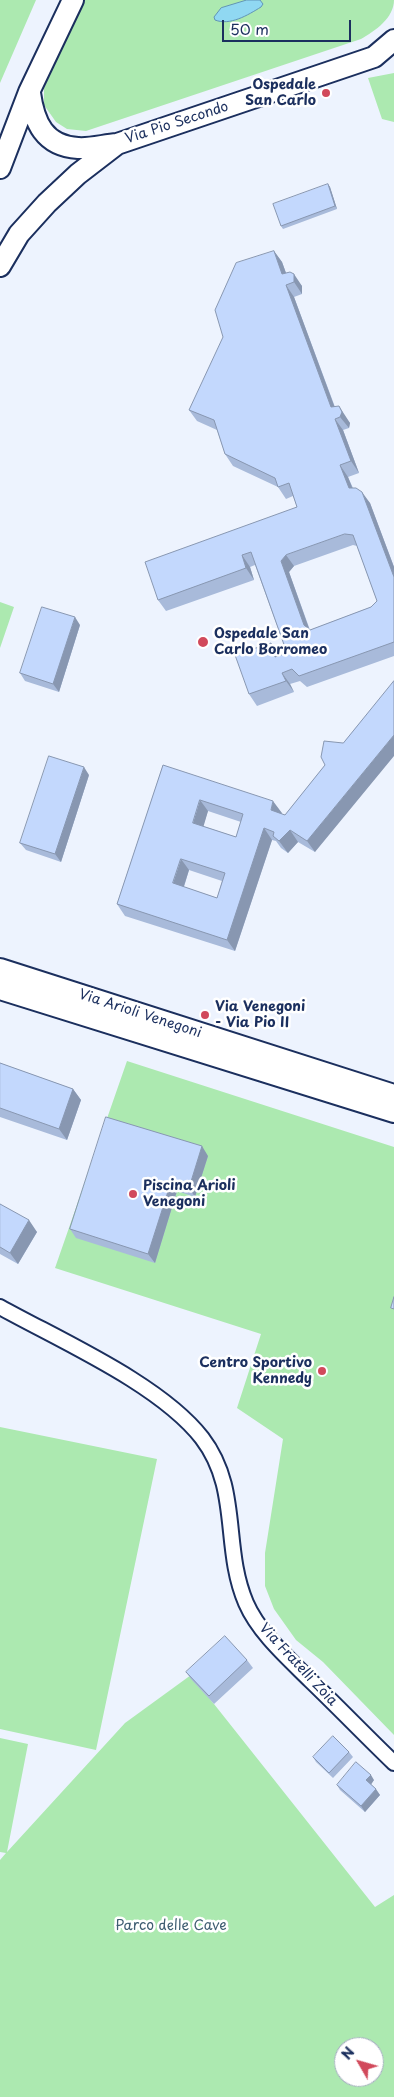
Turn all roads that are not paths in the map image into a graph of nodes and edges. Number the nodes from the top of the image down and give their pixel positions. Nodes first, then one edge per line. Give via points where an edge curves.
1 (72, 0) edge
2 (394, 40) edge
3 (394, 51) edge
4 (374, 57) junction
5 (30, 92) junction
6 (117, 144) junction
7 (0, 168) edge
8 (0, 266) edge
9 (0, 969) edge
10 (0, 990) edge
11 (394, 1095) edge
12 (394, 1112) edge
13 (0, 1308) edge
14 (394, 1764) edge

1 - 5 main road
2 - 4 main road, Via Pio Secondo
3 - 4 main road
4 - 6 main road, Via Pio Secondo
5 - 6 main road via 36,123 60,143 78,148
5 - 7 main road
6 - 8 main road, Via Pio Secondo via 47,203 19,234
9 - 11 main road, Via Arioli Venegoni
10 - 12 main road, Via Arioli Venegoni
13 - 14 street, Via Fratelli Zoia via 126,1376 181,1415 200,1436 216,1457 225,1484 234,1563 246,1605 286,1656

